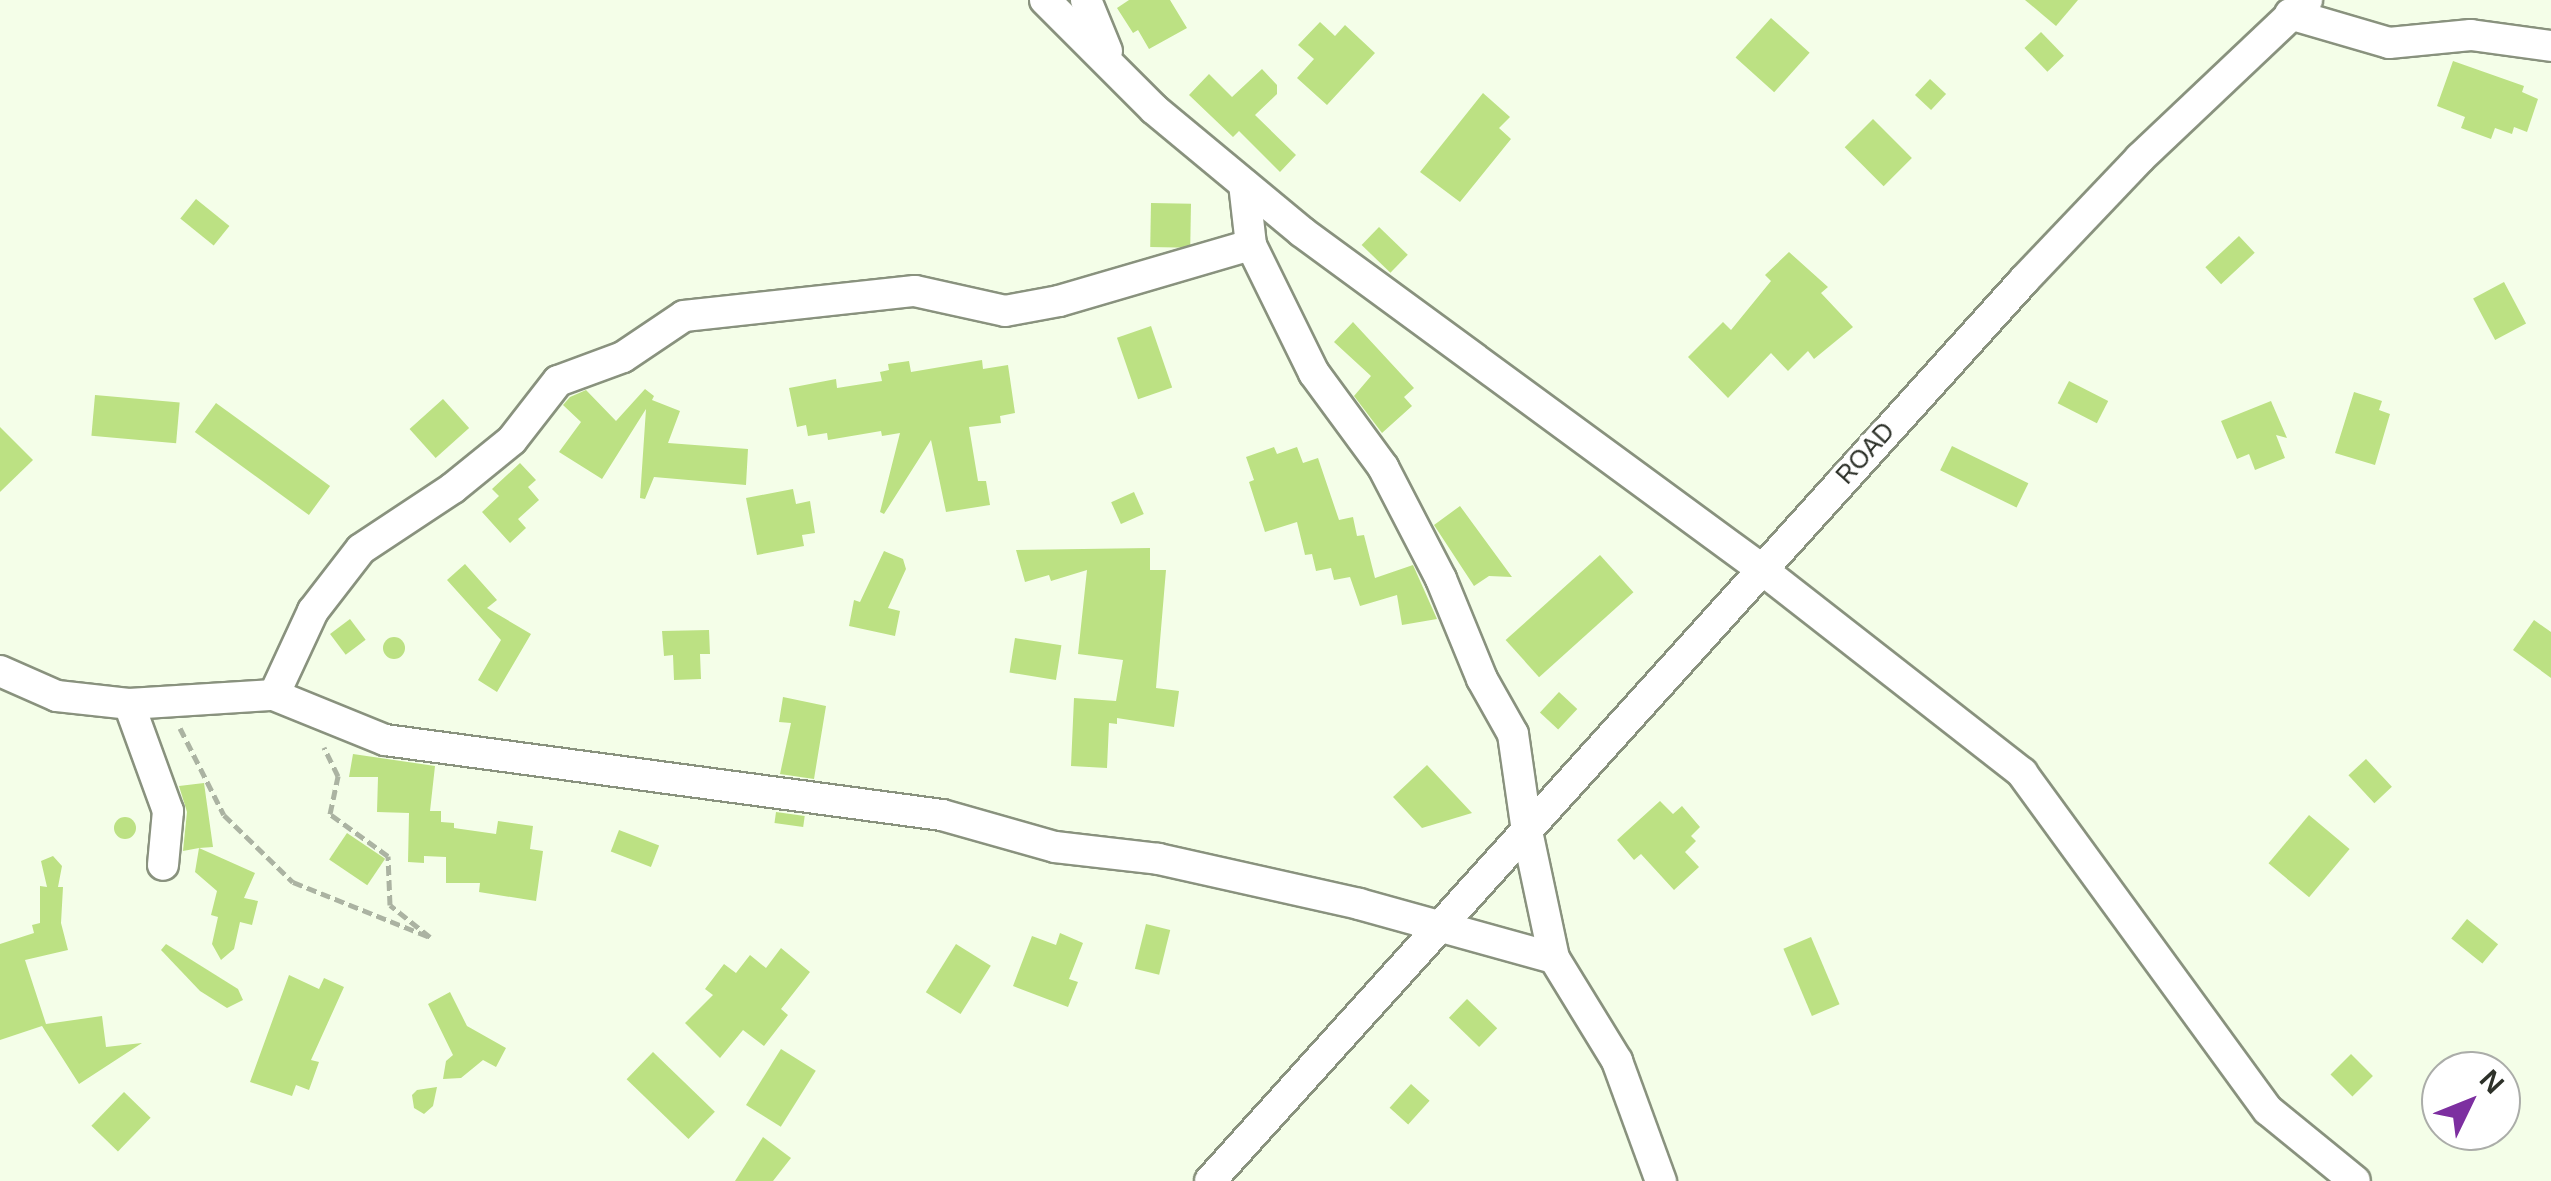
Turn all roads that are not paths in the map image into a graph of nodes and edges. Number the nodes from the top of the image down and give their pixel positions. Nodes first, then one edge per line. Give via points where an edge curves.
1 (1045, 0) edge
2 (1086, 0) edge
3 (2298, 7) edge
4 (2551, 46) edge
5 (1112, 63) junction
6 (1244, 184) junction
7 (1251, 245) junction
8 (1760, 568) junction
9 (0, 671) edge
10 (274, 695) junction
11 (128, 704) junction
12 (1527, 830) junction
13 (163, 865) dead end
14 (1443, 926) junction
15 (1554, 958) junction
16 (1210, 1181) edge
17 (1661, 1181) edge
18 (2355, 1181) edge

1 - 5 street
2 - 5 street
3 - 4 street via 2389,43 2470,35
3 - 8 street, ROAD via 2127,172
5 - 6 street via 1154,109
6 - 7 street
6 - 8 street
7 - 10 street via 1005,312 915,291 684,316 623,357 558,382 512,440 361,549 313,612
7 - 12 street via 1314,373 1383,467 1441,579 1513,734
8 - 12 street, ROAD
8 - 18 street via 2022,773 2268,1110
9 - 11 street via 58,696
10 - 11 street
10 - 14 street via 385,740 942,815 1055,847 1158,859
11 - 13 street via 168,811
12 - 14 street, ROAD
12 - 15 street
14 - 15 street
14 - 16 street, ROAD
15 - 17 street via 1618,1062

